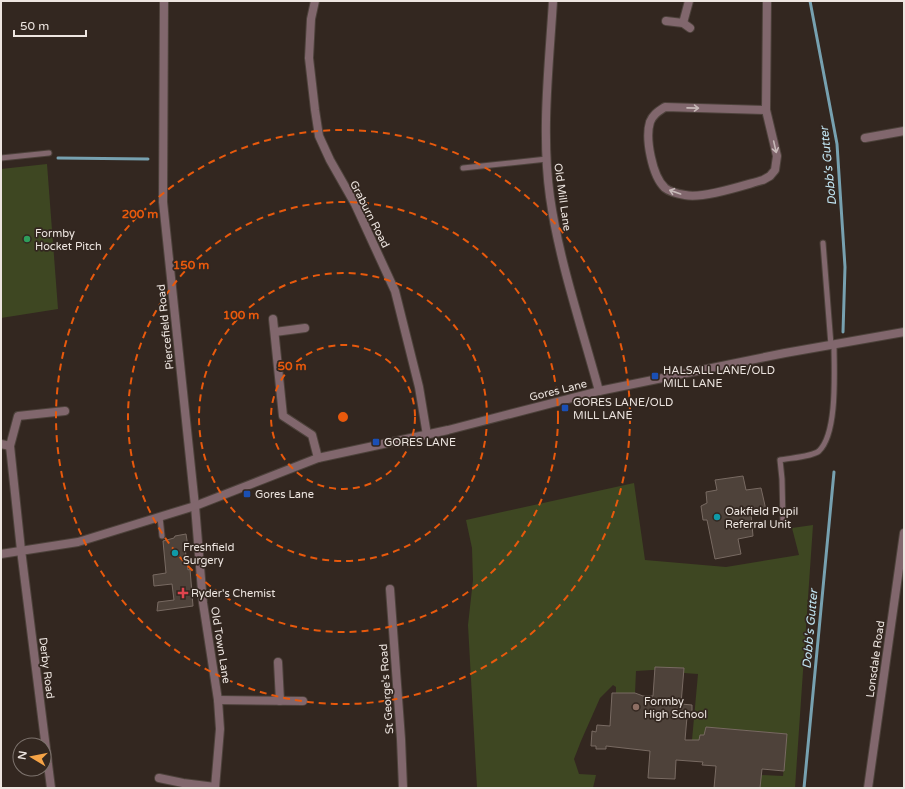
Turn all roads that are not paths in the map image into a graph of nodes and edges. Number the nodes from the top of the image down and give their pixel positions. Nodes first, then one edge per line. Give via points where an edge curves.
1 (164, 1) edge
2 (315, 1) edge
3 (553, 1) edge
4 (689, 1) edge
5 (767, 1) edge
6 (666, 21) dead end
7 (683, 23) junction
8 (690, 28) dead end
9 (766, 110) junction
10 (904, 131) edge
11 (865, 138) dead end
12 (49, 153) dead end
13 (1, 158) edge
14 (547, 159) junction
15 (463, 168) dead end
16 (824, 243) dead end
17 (273, 319) dead end
18 (305, 328) dead end
19 (275, 332) junction
20 (904, 332) edge
21 (833, 345) junction
22 (599, 391) junction
23 (65, 410) dead end
24 (427, 435) junction
25 (1, 444) edge
26 (10, 446) junction
27 (318, 458) junction
28 (195, 506) junction
29 (160, 517) junction
30 (783, 521) dead end
31 (904, 533) edge
32 (162, 536) dead end
33 (21, 550) junction
34 (1, 554) edge
35 (390, 589) dead end
36 (278, 662) dead end
37 (218, 700) junction
38 (280, 701) junction
39 (303, 701) dead end
40 (159, 778) dead end
41 (215, 787) edge
42 (51, 788) edge
43 (403, 788) edge
44 (868, 788) edge

1 - 28 street, Piercefield Road via 162,202
2 - 24 street, Graburn Road via 309,58 319,136 395,291 419,387
3 - 14 street, Old Mill Lane via 547,104
4 - 7 street
5 - 9 street
6 - 7 street
7 - 8 street
9 -> 9 street via 777,156 775,170 770,176 699,196 687,196 666,188 658,178 651,164 648,131 650,121 665,107
10 - 11 street
12 - 13 lane
14 - 15 lane
14 - 22 street, Old Mill Lane via 557,235
16 - 21 lane
17 - 19 street
18 - 19 street
19 - 27 street via 283,416 312,435
20 - 21 street, Gores Lane
21 - 22 street, Gores Lane
21 - 30 lane via 833,408 826,440 819,451 780,460
22 - 24 street, Gores Lane
23 - 26 street via 18,416
24 - 27 street, Gores Lane
25 - 26 street
26 - 33 street, Derby Road
27 - 28 street, Gores Lane
28 - 29 street, Gores Lane
28 - 37 street, Old Town Lane via 203,603
29 - 32 lane
29 - 33 street, Gores Lane via 78,542
31 - 44 street, Lonsdale Road
33 - 34 street, Gores Lane
33 - 42 street, Derby Road
35 - 43 street, St George's Road
36 - 38 street
37 - 38 street
37 - 41 street, Old Town Lane via 220,729
38 - 39 street
40 - 41 street

